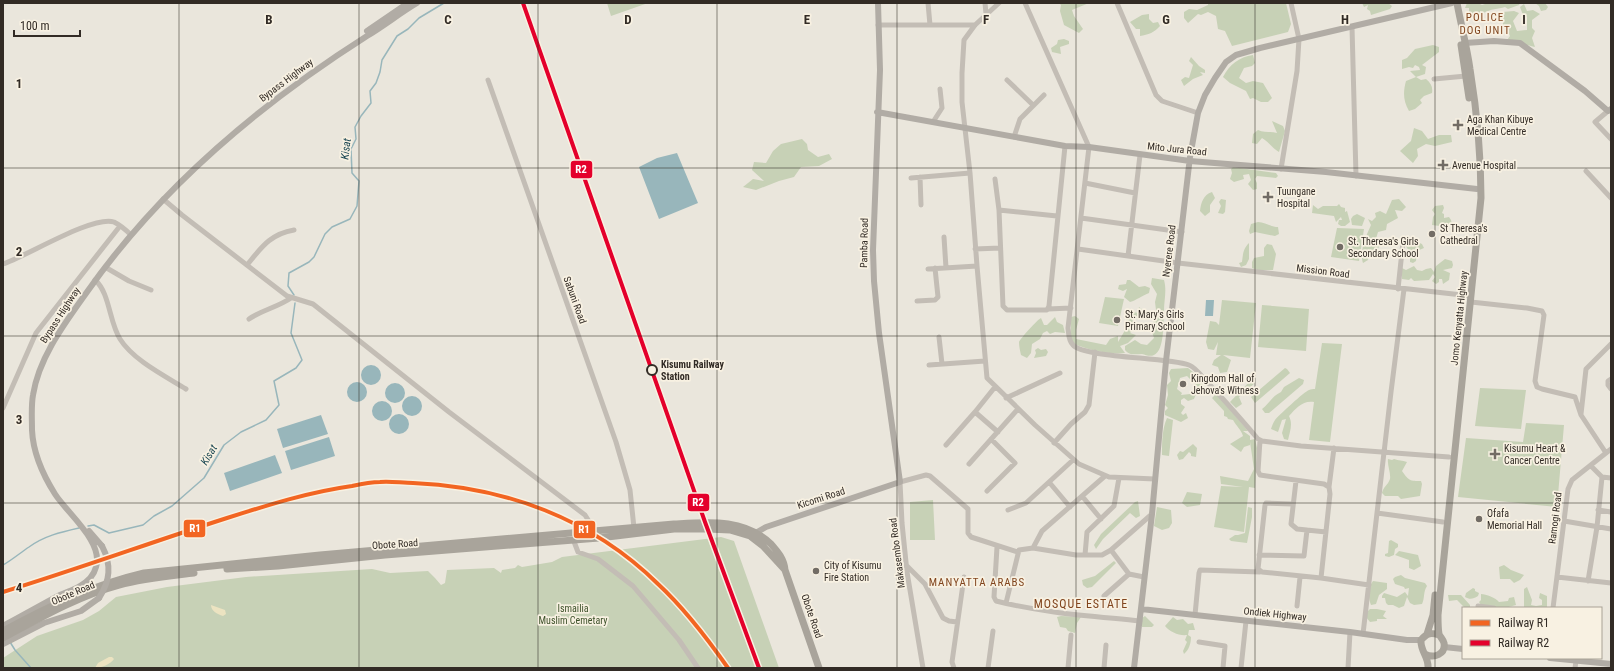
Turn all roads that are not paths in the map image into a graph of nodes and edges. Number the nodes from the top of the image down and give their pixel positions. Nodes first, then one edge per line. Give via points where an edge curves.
1 (408, 3) edge
2 (417, 3) edge
3 (878, 3) edge
4 (928, 3) edge
5 (985, 3) edge
6 (999, 3) edge
7 (1025, 3) edge
8 (1118, 3) edge
9 (1291, 3) edge
10 (1454, 3) edge
11 (986, 14) junction
12 (878, 24) junction
13 (930, 25) junction
14 (975, 25) junction
15 (1352, 27) junction
16 (1299, 39) junction
17 (1465, 43) junction
18 (342, 51) junction
19 (1466, 76) junction
20 (1434, 79) dead end
21 (488, 80) dead end
22 (1007, 80) dead end
23 (940, 89) dead end
24 (1044, 95) dead end
25 (1033, 105) junction
26 (1609, 110) edge
27 (877, 112) junction
28 (1198, 113) junction
29 (933, 122) junction
30 (965, 128) junction
31 (1014, 137) junction
32 (1611, 139) edge
33 (1065, 146) junction
34 (1089, 147) junction
35 (1140, 155) junction
36 (1190, 161) junction
37 (1281, 169) junction
38 (1586, 171) dead end
39 (970, 172) junction
40 (1356, 176) junction
41 (920, 177) junction
42 (911, 178) dead end
43 (995, 179) dead end
44 (1085, 183) junction
45 (1477, 189) junction
46 (1135, 193) junction
47 (1611, 198) edge
48 (163, 199) junction
49 (921, 205) dead end
50 (999, 210) junction
51 (1057, 216) junction
52 (1081, 218) junction
53 (120, 226) junction
54 (1132, 226) junction
55 (294, 230) dead end
56 (1182, 232) junction
57 (131, 234) junction
58 (944, 237) dead end
59 (1403, 242) dead end
60 (1000, 248) junction
61 (1078, 249) junction
62 (975, 250) junction
63 (1128, 256) junction
64 (3, 263) edge
65 (1178, 264) junction
66 (247, 265) junction
67 (977, 266) junction
68 (105, 267) junction
69 (935, 268) junction
70 (946, 268) junction
71 (928, 269) dead end
72 (95, 280) junction
73 (1398, 289) junction
74 (1404, 289) junction
75 (151, 290) dead end
76 (291, 298) junction
77 (1469, 298) junction
78 (917, 301) dead end
79 (1071, 308) junction
80 (1048, 309) junction
81 (249, 319) dead end
82 (939, 337) dead end
83 (1611, 344) edge
84 (1095, 352) junction
85 (985, 361) junction
86 (1166, 361) junction
87 (942, 364) junction
88 (929, 365) dead end
89 (1060, 373) dead end
90 (1611, 378) edge
91 (995, 387) junction
92 (186, 389) dead end
93 (1611, 389) edge
94 (1006, 398) junction
95 (3, 408) edge
96 (1018, 409) junction
97 (975, 412) junction
98 (1581, 415) junction
99 (998, 432) junction
100 (34, 438) junction
101 (991, 440) junction
102 (1260, 440) junction
103 (1054, 443) junction
104 (946, 446) dead end
105 (1334, 448) junction
106 (1611, 448) edge
107 (1384, 452) junction
108 (1606, 453) junction
109 (1449, 457) junction
110 (1073, 460) junction
111 (970, 464) dead end
112 (1591, 466) junction
113 (1105, 476) junction
114 (1602, 477) junction
115 (1119, 478) junction
116 (1611, 478) edge
117 (1155, 479) junction
118 (1296, 481) junction
119 (900, 482) junction
120 (1050, 482) junction
121 (1329, 487) junction
122 (987, 492) dead end
123 (1082, 496) junction
124 (1292, 504) junction
125 (1070, 507) junction
126 (1008, 510) dead end
127 (1598, 510) junction
128 (1611, 512) edge
129 (1377, 513) junction
130 (1152, 514) junction
131 (1101, 519) junction
132 (1564, 521) junction
133 (1443, 522) junction
134 (674, 526) junction
135 (634, 528) junction
136 (1597, 528) junction
137 (1611, 529) edge
138 (1307, 530) junction
139 (1326, 532) junction
140 (753, 534) junction
141 (597, 535) junction
142 (572, 539) junction
143 (997, 546) junction
144 (1033, 548) junction
145 (1111, 550) junction
146 (1018, 552) junction
147 (1085, 555) junction
148 (1259, 555) junction
149 (906, 566) junction
150 (1260, 572) junction
151 (1129, 574) junction
152 (964, 577) dead end
153 (1144, 577) junction
154 (1300, 577) junction
155 (1558, 577) junction
156 (1321, 578) junction
157 (1588, 581) junction
158 (1611, 583) edge
159 (1369, 585) junction
160 (1104, 596) dead end
161 (1006, 603) junction
162 (1297, 606) dead end
163 (1478, 606) dead end
164 (1486, 607) edge
165 (1553, 607) edge
166 (1141, 609) junction
167 (1195, 615) junction
168 (1140, 621) junction
169 (1246, 621) junction
170 (957, 622) junction
171 (3, 626) edge
172 (3, 631) edge
173 (993, 631) dead end
174 (1350, 632) junction
175 (1363, 634) junction
176 (1427, 634) junction
177 (1072, 635) dead end
178 (1439, 635) junction
179 (3, 638) edge
180 (1199, 642) dead end
181 (1421, 643) junction
182 (3, 644) edge
183 (1106, 645) dead end
184 (1444, 645) junction
185 (1462, 649) edge
186 (1425, 654) junction
187 (1434, 656) junction
188 (1559, 659) edge
189 (1576, 661) junction
190 (1611, 664) edge
191 (698, 668) edge
192 (819, 668) edge
193 (923, 668) edge
194 (954, 668) edge
195 (988, 668) edge
196 (1068, 668) edge
197 (1104, 668) edge
198 (1134, 668) edge
199 (1223, 668) edge
200 (1241, 668) edge
201 (1348, 668) edge
202 (1428, 668) edge
203 (1432, 668) edge
204 (1575, 668) edge

1 - 18 main road, Bypass Highway
2 - 18 main road, Bypass Highway
3 - 12 main road, Pamba Road
4 - 13 street
5 - 11 street
6 - 11 street
7 - 34 street
8 - 28 street via 1156,95 1162,101
9 - 16 street
10 - 15 main road, Nyerere Road
10 - 17 highway, Jomo Kenyatta Highway
10 - 19 highway, Jomo Kenyatta Highway
11 - 14 street
12 - 13 street
12 - 27 main road, Pamba Road via 880,70
13 - 14 street
14 - 30 street via 963,44 962,102
15 - 16 main road, Nyerere Road
15 - 40 street
16 - 28 main road, Nyerere Road via 1231,58 1215,78
16 - 37 street via 1297,71
17 - 26 main road via 1520,43
17 - 77 highway, Jomo Kenyatta Highway via 1481,154 1481,198
18 - 48 main road, Bypass Highway via 242,126
19 - 20 street
19 - 45 highway, Jomo Kenyatta Highway via 1478,155
21 - 135 street, Sabuni Road via 616,442 630,490
22 - 25 street
23 - 29 street via 942,108
24 - 25 street
25 - 31 street via 1019,120
26 - 32 street via 1595,122
27 - 29 main road, Mito Jura Road
27 - 119 main road, Pamba Road via 874,281
28 - 36 main road, Nyerere Road
29 - 30 main road, Mito Jura Road
30 - 31 main road, Mito Jura Road
30 - 39 street
31 - 33 main road, Mito Jura Road
33 - 34 main road, Mito Jura Road
33 - 51 street
34 - 35 main road, Mito Jura Road
34 - 44 street
35 - 36 main road, Mito Jura Road
35 - 46 street
36 - 37 main road, Mito Jura Road
36 - 56 main road, Nyerere Road
37 - 40 main road, Mito Jura Road
38 - 47 street
39 - 41 street
39 - 62 street
40 - 45 main road, Mito Jura Road
41 - 42 street
41 - 49 street
43 - 50 street
44 - 46 street
44 - 52 street
45 - 77 highway, Jomo Kenyatta Highway
46 - 54 street
48 - 57 main road, Bypass Highway
48 - 66 street
50 - 51 street
50 - 60 street
51 - 80 street
52 - 54 street
52 - 61 street
53 - 57 street
53 - 64 street via 108,221 80,228 17,259
53 - 95 street, Bypass Highway via 36,333
54 - 56 street
54 - 63 street
55 - 66 street via 272,238
56 - 65 main road, Nyerere Road
57 - 68 main road, Bypass Highway
58 - 70 street
59 - 73 street
60 - 62 street
60 - 80 street via 1002,306 1007,310
61 - 63 street, Mission Road
61 - 79 street
62 - 67 street
63 - 65 street, Mission Road
65 - 73 street, Mission Road
65 - 86 main road, Nyerere Road
66 - 76 street
67 - 70 street
67 - 85 street
68 - 72 main road, Bypass Highway
68 - 75 street
69 - 70 street
69 - 71 street
69 - 78 street via 938,297 935,300
72 - 92 street via 103,290 111,320 124,343 148,365
72 - 100 main road, Bypass Highway via 64,326 42,366 33,396
73 - 74 street, Mission Road
74 - 77 street, Mission Road
74 - 107 street
76 - 81 street
76 - 141 street via 313,304 449,412 585,514
77 - 98 street, Mission Road via 1542,311 1544,316 1535,381 1542,389 1575,398
77 - 109 highway, Jomo Kenyatta Highway
77 - 178 highway, Jomo Kenyatta Highway via 1438,615
79 - 80 street
79 - 84 street via 1068,328 1071,344 1076,348
82 - 87 street
83 - 98 street via 1585,369
84 - 86 street
84 - 103 street via 1085,412
85 - 87 street
85 - 91 street via 987,378
86 - 102 street via 1192,367
86 - 117 main road, Nyerere Road
87 - 88 street
89 - 94 street
90 - 93 street via 1608,385
91 - 94 street
91 - 97 street
94 - 96 street
96 - 99 street
96 - 103 street
97 - 99 street
97 - 104 street
98 - 108 street
99 - 101 street
100 - 171 main road via 41,467 52,490 85,531 96,549 98,558 88,580 79,587
100 - 182 main road, bridge via 62,499 98,540 105,553 109,570 108,580 99,598 91,605 81,611 44,623
101 - 111 street
101 - 122 street via 1015,463
102 - 105 street
102 - 118 street via 1258,474
103 - 110 street
105 - 107 street
105 - 121 street
106 - 108 street, Ramogi Road
107 - 109 street
107 - 129 street
108 - 112 street, Ramogi Road
109 - 133 highway, Jomo Kenyatta Highway
110 - 113 street
110 - 120 street
112 - 114 street
112 - 132 street, Ramogi Road via 1569,485
113 - 115 street
113 - 123 street
114 - 116 street
114 - 127 street
115 - 117 street
115 - 131 street via 1114,506
117 - 130 main road, Nyerere Road
118 - 121 street via 1324,484
118 - 124 street
119 - 140 main road, Kicomi Road via 766,526
119 - 143 street via 930,476 968,509 968,533 971,537
119 - 149 street, Makasembo Road
120 - 125 street
120 - 126 street via 1026,503
121 - 139 street
123 - 125 street
123 - 131 street
124 - 138 street via 1291,524 1297,529
124 - 148 street via 1266,503
125 - 144 street via 1042,531
127 - 128 street
127 - 136 street
129 - 133 street
129 - 159 street
130 - 145 street
130 - 153 main road, Nyerere Road
131 - 147 street via 1087,532
132 - 136 street
132 - 155 street, Ramogi Road
133 - 176 highway, Jomo Kenyatta Highway via 1433,615
134 - 135 highway, Obote Road
134 - 140 highway, Obote Road
134 - 140 highway, Obote Road via 705,522 731,524
134 - 141 highway, Obote Road
135 - 141 highway, Obote Road
136 - 137 street
136 - 157 street
138 - 139 street
138 - 148 street via 1304,556
139 - 156 street
140 - 192 highway, Obote Road via 775,549 784,562
141 - 142 highway, Obote Road
141 - 172 highway, Obote Road via 320,555 144,573 79,593
142 - 179 highway, Obote Road via 160,577 119,585 90,595
142 - 191 street via 578,552 598,559 633,586 679,640
143 - 146 street
143 - 161 street via 994,597 996,601
144 - 146 street via 1020,549
144 - 147 street
145 - 147 street via 1102,555
145 - 151 street
146 - 161 street
148 - 150 street
149 - 170 street via 925,584 943,618
149 - 193 street, Makasembo Road
150 - 154 street
150 - 167 street via 1200,570
151 - 153 street
151 - 160 street
152 - 170 street
153 - 166 main road, Nyerere Road
154 - 156 street
154 - 162 street
155 - 157 street
155 - 165 street, Ramogi Road
156 - 159 street
157 - 158 street
159 - 175 street
161 - 168 street via 1060,613
163 - 164 street
166 - 167 main road, Ondiek Highway
166 - 168 main road, Nyerere Road
167 - 169 main road, Ondiek Highway
168 - 198 main road, Nyerere Road
169 - 174 main road, Ondiek Highway
169 - 200 street
170 - 194 street via 952,662
173 - 195 street
174 - 175 main road, Ondiek Highway
174 - 201 street
175 - 181 main road, Ondiek Highway
176 - 178 highway
176 - 181 highway, Jomo Kenyatta Highway
177 - 196 street
178 - 184 highway, Jomo Kenyatta Highway
180 - 199 street via 1225,646
181 - 186 highway
183 - 197 street
184 - 185 main road
184 - 187 highway via 1440,653
186 - 187 highway
186 - 202 highway
187 - 203 highway
188 - 189 main road
189 - 190 main road
189 - 204 street

